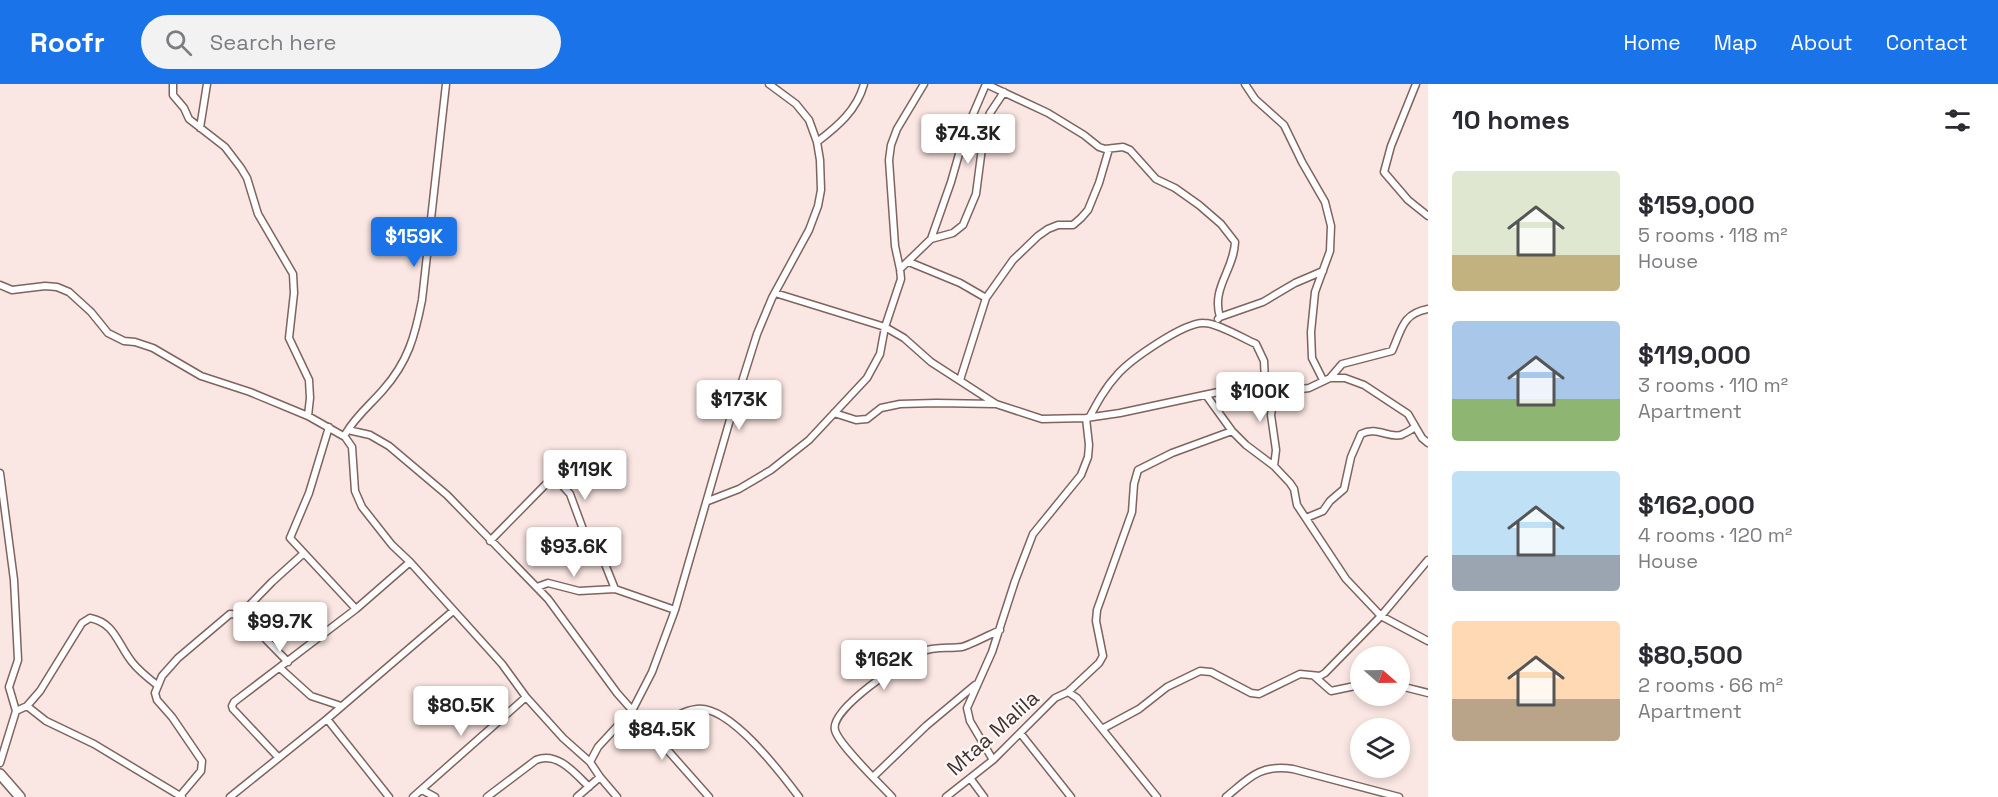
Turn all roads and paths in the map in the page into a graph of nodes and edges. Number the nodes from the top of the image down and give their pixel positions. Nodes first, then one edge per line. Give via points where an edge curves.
1 (173, 84) edge
2 (207, 84) edge
3 (446, 84) edge
4 (769, 84) edge
5 (864, 84) edge
6 (924, 84) edge
7 (986, 84) edge
8 (1245, 84) edge
9 (1416, 84) edge
10 (1004, 92) junction
11 (200, 128) junction
12 (817, 142) junction
13 (1109, 149) junction
14 (1428, 216) edge
15 (931, 238) junction
16 (909, 262) junction
17 (900, 269) junction
18 (1323, 271) junction
19 (0, 285) edge
20 (775, 293) junction
21 (986, 298) junction
22 (1428, 309) edge
23 (1220, 317) junction
24 (1213, 325) junction
25 (885, 327) junction
26 (1327, 379) junction
27 (960, 380) junction
28 (1265, 382) junction
29 (1276, 384) junction
30 (1206, 395) junction
31 (996, 404) junction
32 (834, 413) junction
33 (308, 416) junction
34 (1087, 418) junction
35 (328, 426) junction
36 (1415, 427) junction
37 (1232, 431) junction
38 (346, 433) junction
39 (1428, 443) edge
40 (1274, 466) junction
41 (0, 473) edge
42 (708, 501) junction
43 (1306, 519) junction
44 (490, 541) junction
45 (304, 554) junction
46 (1428, 560) edge
47 (410, 562) junction
48 (537, 587) junction
49 (615, 589) junction
50 (356, 609) junction
51 (675, 610) junction
52 (453, 611) junction
53 (240, 615) junction
54 (1381, 616) junction
55 (1000, 630) junction
56 (1428, 641) edge
57 (288, 662) junction
58 (280, 668) junction
59 (1314, 676) junction
60 (977, 683) junction
61 (158, 685) junction
62 (1350, 688) edge
63 (1410, 688) edge
64 (1068, 692) junction
65 (1428, 693) edge
66 (526, 696) junction
67 (27, 706) junction
68 (341, 706) junction
69 (633, 709) junction
70 (16, 711) junction
71 (327, 719) junction
72 (1102, 729) junction
73 (653, 734) junction
74 (1021, 734) junction
75 (278, 757) junction
76 (993, 760) junction
77 (590, 762) junction
78 (0, 763) edge
79 (0, 774) edge
80 (600, 777) junction
81 (873, 777) junction
82 (970, 778) junction
83 (589, 787) junction
84 (422, 790) junction
85 (20, 797) edge
86 (181, 797) edge
87 (230, 797) edge
88 (390, 797) edge
89 (413, 797) edge
90 (435, 797) edge
91 (487, 797) edge
92 (577, 797) edge
93 (618, 797) edge
94 (709, 797) edge
95 (799, 797) edge
96 (892, 797) edge
97 (946, 797) edge
98 (984, 797) edge
99 (1071, 797) edge
100 (1157, 797) edge
101 (1226, 797) edge
102 (1398, 797) edge

1 - 11 street via 173,95
2 - 11 street
3 - 38 street via 416,333 398,372 359,413
4 - 12 street via 803,112
5 - 12 street via 849,114
6 - 17 street via 897,129 890,153 895,246
7 - 10 street
7 - 15 street via 965,133
8 - 18 street via 1255,99 1284,125 1325,202 1331,226 1330,251
9 - 14 street via 1384,172
10 - 13 street via 1048,113 1099,147
10 - 15 street via 985,125 980,177 968,218 953,233
11 - 33 street via 225,147 241,168 258,214 293,274 289,338 309,380
12 - 20 street via 821,190 818,206
13 - 21 street via 1099,183 1081,219 1038,236 1013,260
13 - 23 street via 1130,150 1156,179 1199,205 1233,237 1235,254 1217,296
15 - 16 street
16 - 17 street
16 - 21 street
17 - 25 street via 901,279
18 - 23 street via 1263,302
18 - 26 street via 1315,292 1311,332 1312,358
19 - 33 street via 12,290 57,287 69,292 108,333 153,348 201,376
20 - 25 street
20 - 42 street via 757,334
21 - 27 street
22 - 26 street via 1407,318 1392,351 1342,364
23 - 24 street
24 - 28 street via 1256,344 1264,361
24 - 34 street via 1203,323 1161,340 1118,373
25 - 27 street
25 - 32 street via 880,354 867,378
26 - 29 street via 1301,390
26 - 36 street via 1345,378 1364,385 1408,414
27 - 31 street
28 - 29 street
28 - 30 street
29 - 40 street via 1271,415
30 - 34 street
30 - 37 street
31 - 32 street via 900,405 881,408 867,419 856,420
31 - 34 street via 1042,418
32 - 42 street via 771,470
33 - 35 street
34 - 55 street via 1088,457 1081,475 1033,534
35 - 38 street
35 - 45 street via 309,493 290,538
36 - 39 street
36 - 43 street via 1403,434 1368,430 1361,434 1344,489 1323,511
37 - 40 street
37 - 64 street via 1138,470 1132,512 1097,610 1103,656
38 - 44 street via 370,435 389,446 447,495
38 - 47 street via 362,507
40 - 43 street via 1290,483
41 - 70 street via 14,580 18,660 9,687
42 - 51 street
43 - 54 street via 1346,579
44 - 48 street
44 - 49 street via 548,482 559,482 570,494 584,531 601,554
45 - 50 street
45 - 53 street
46 - 54 street
47 - 50 street
47 - 52 street
48 - 49 street via 548,584 579,591
48 - 69 street
49 - 51 street
50 - 57 street
51 - 69 street via 652,672
52 - 66 street
52 - 68 street
53 - 57 street
53 - 61 street via 230,614 178,658
54 - 56 street
54 - 59 street via 1325,674
55 - 60 street
55 - 81 street via 964,646 922,652 848,705 835,723 835,731
57 - 58 street
58 - 68 street via 311,696
58 - 75 street via 232,706
59 - 62 street via 1331,691
59 - 72 street via 1300,674 1259,694 1211,672 1200,671 1167,687 1139,709
60 - 76 street via 967,712
60 - 81 street
61 - 67 street via 131,661 109,626 90,618 82,623 40,692
61 - 86 street via 157,700 202,761 201,771
63 - 65 street
64 - 72 street, Mtaa Malila
64 - 74 street, Mtaa Malila via 1055,698
66 - 77 street
66 - 84 street
67 - 70 street
67 - 86 street via 46,721 94,744
68 - 71 street
69 - 73 street
69 - 77 street via 598,747
70 - 78 street
71 - 75 street
71 - 88 street
72 - 100 street, Mtaa Malila
73 - 94 street
73 - 95 street via 684,712 710,710 760,747
74 - 76 street, Mtaa Malila
74 - 99 street
75 - 87 street
76 - 82 street, Mtaa Malila
77 - 80 street
79 - 85 main road
80 - 83 street
80 - 93 street
81 - 96 street
82 - 97 street, Mtaa Malila
82 - 98 street
83 - 91 street via 550,756 536,760
83 - 92 street
84 - 89 street
84 - 90 street
101 - 102 street via 1259,771 1278,766

